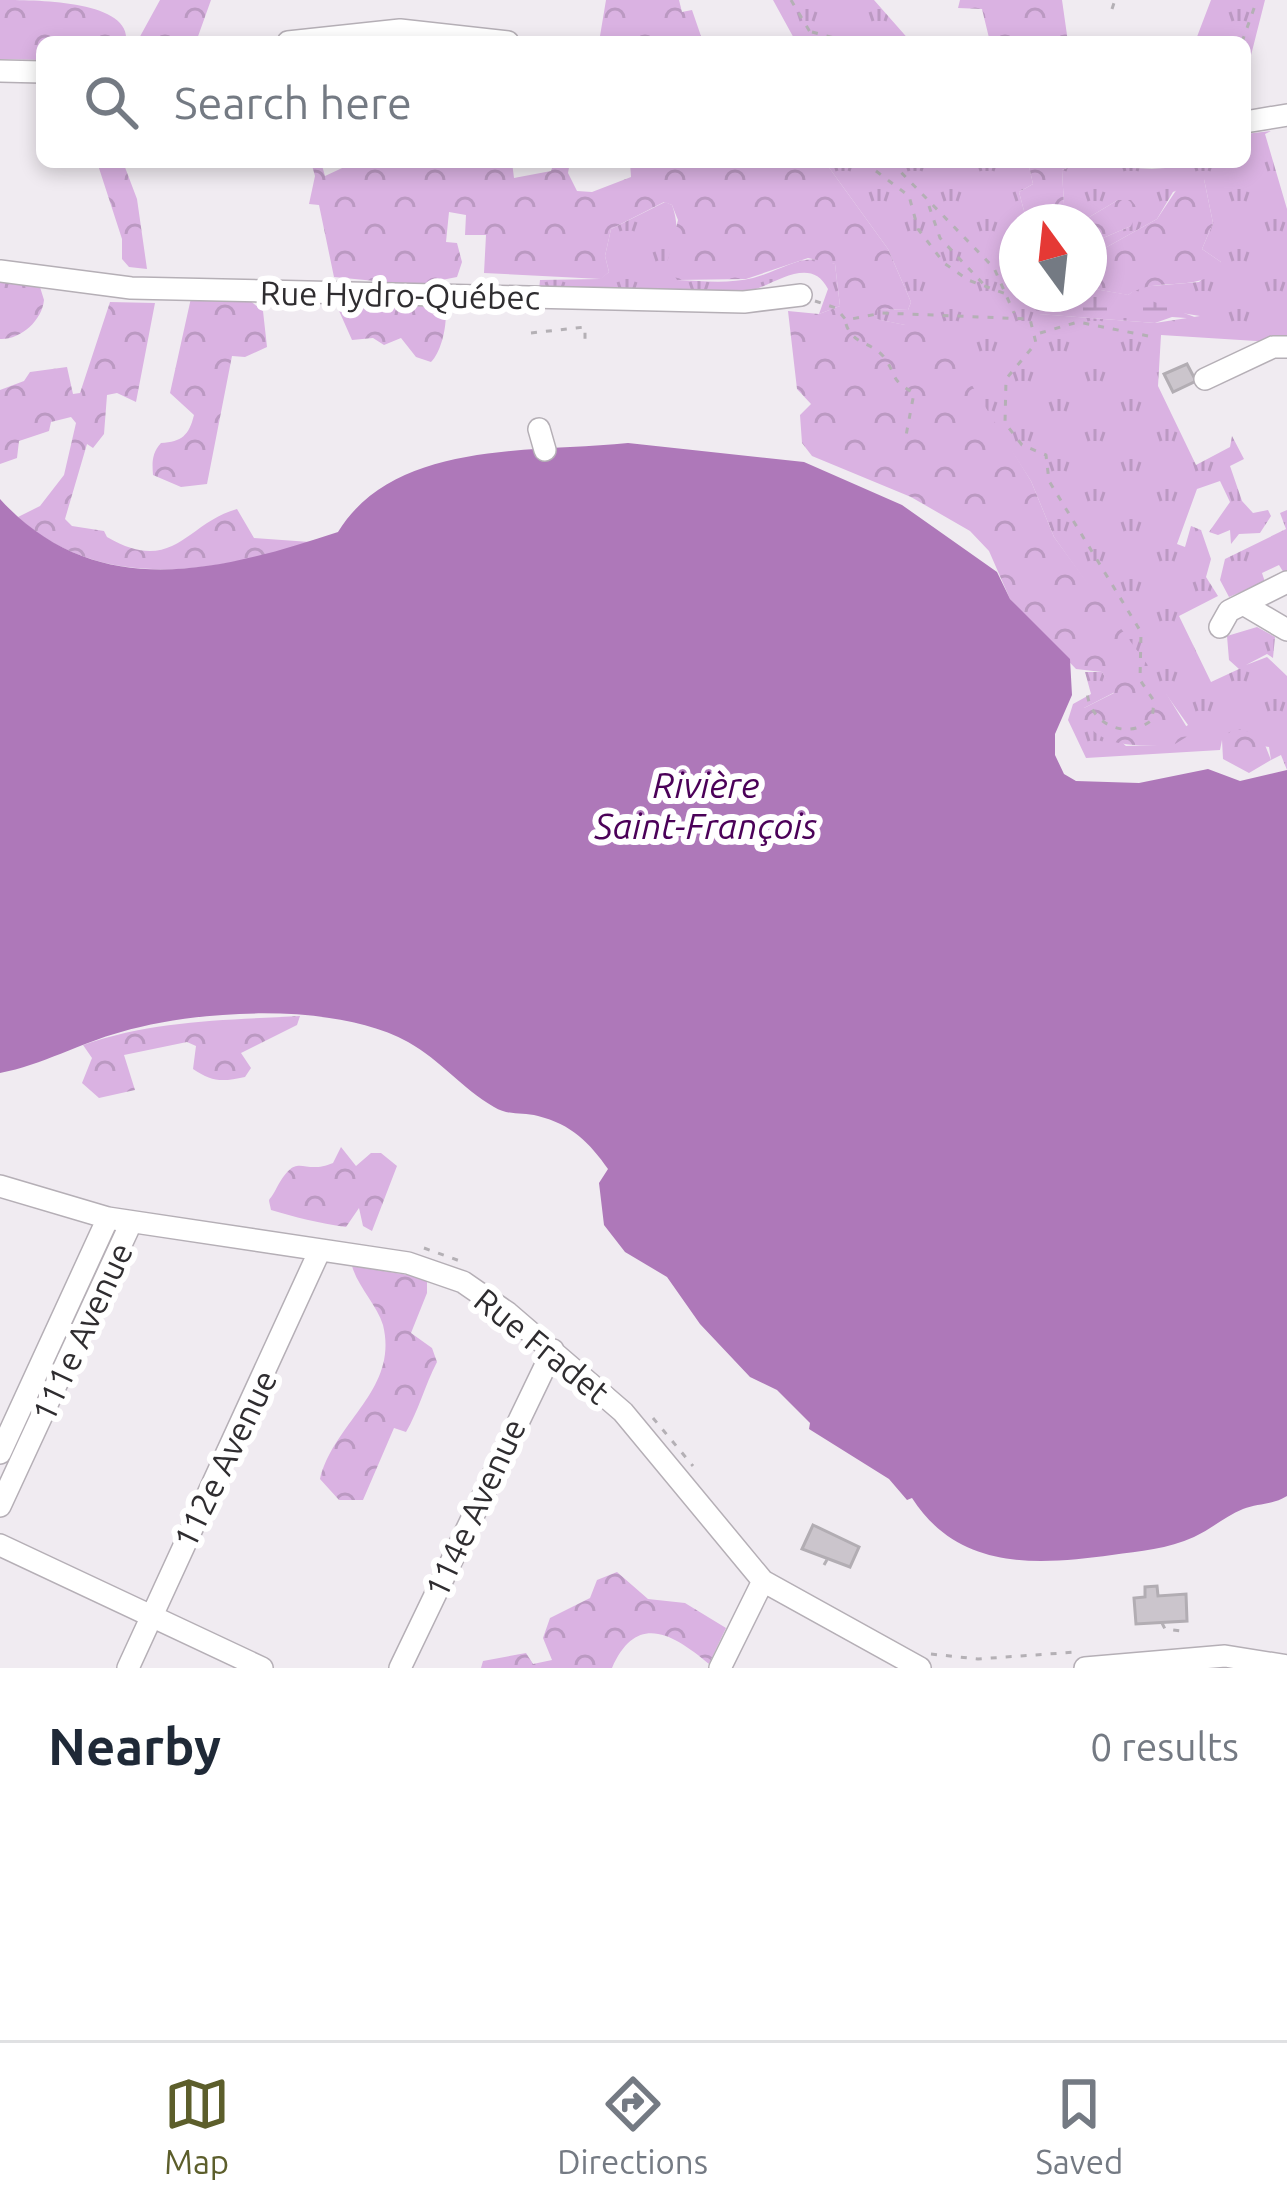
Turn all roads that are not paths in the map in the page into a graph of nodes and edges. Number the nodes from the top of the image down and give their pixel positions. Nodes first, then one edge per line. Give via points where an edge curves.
1 (344, 36) edge
2 (454, 36) edge
3 (0, 70) edge
4 (36, 72) edge
5 (1287, 116) edge
6 (1251, 121) edge
7 (0, 272) edge
8 (801, 295) road end
9 (1287, 347) edge
10 (1205, 380) dead end
11 (1287, 582) edge
12 (1243, 604) junction
13 (1220, 627) dead end
14 (1287, 630) edge
15 (0, 1186) edge
16 (108, 1218) junction
17 (131, 1223) junction
18 (320, 1250) junction
19 (553, 1350) junction
20 (0, 1453) edge
21 (0, 1506) edge
22 (0, 1545) edge
23 (763, 1581) junction
24 (151, 1614) junction
25 (918, 1659) edge
26 (1083, 1660) edge
27 (1287, 1666) edge
28 (128, 1668) edge
29 (262, 1668) edge
30 (400, 1668) edge
31 (720, 1668) edge

1 - 2 street
3 - 4 street
5 - 6 street
7 - 8 street, Rue Hydro-Québec via 131,288 292,294 744,302
9 - 10 street
11 - 12 street
12 - 13 street
12 - 14 street
15 - 16 street, Rue Fradet
16 - 17 street, Rue Fradet
16 - 20 street, 111e Avenue
17 - 18 street, Rue Fradet
17 - 21 street, 111e Avenue
18 - 19 street, Rue Fradet via 451,1276
18 - 24 street, 112e Avenue
19 - 23 street, Rue Fradet via 640,1431
19 - 30 street, 114e Avenue
22 - 24 street
23 - 25 street, Rue Fradet via 804,1609
23 - 31 street
24 - 28 street, 112e Avenue
24 - 29 street
26 - 27 street via 1225,1656

